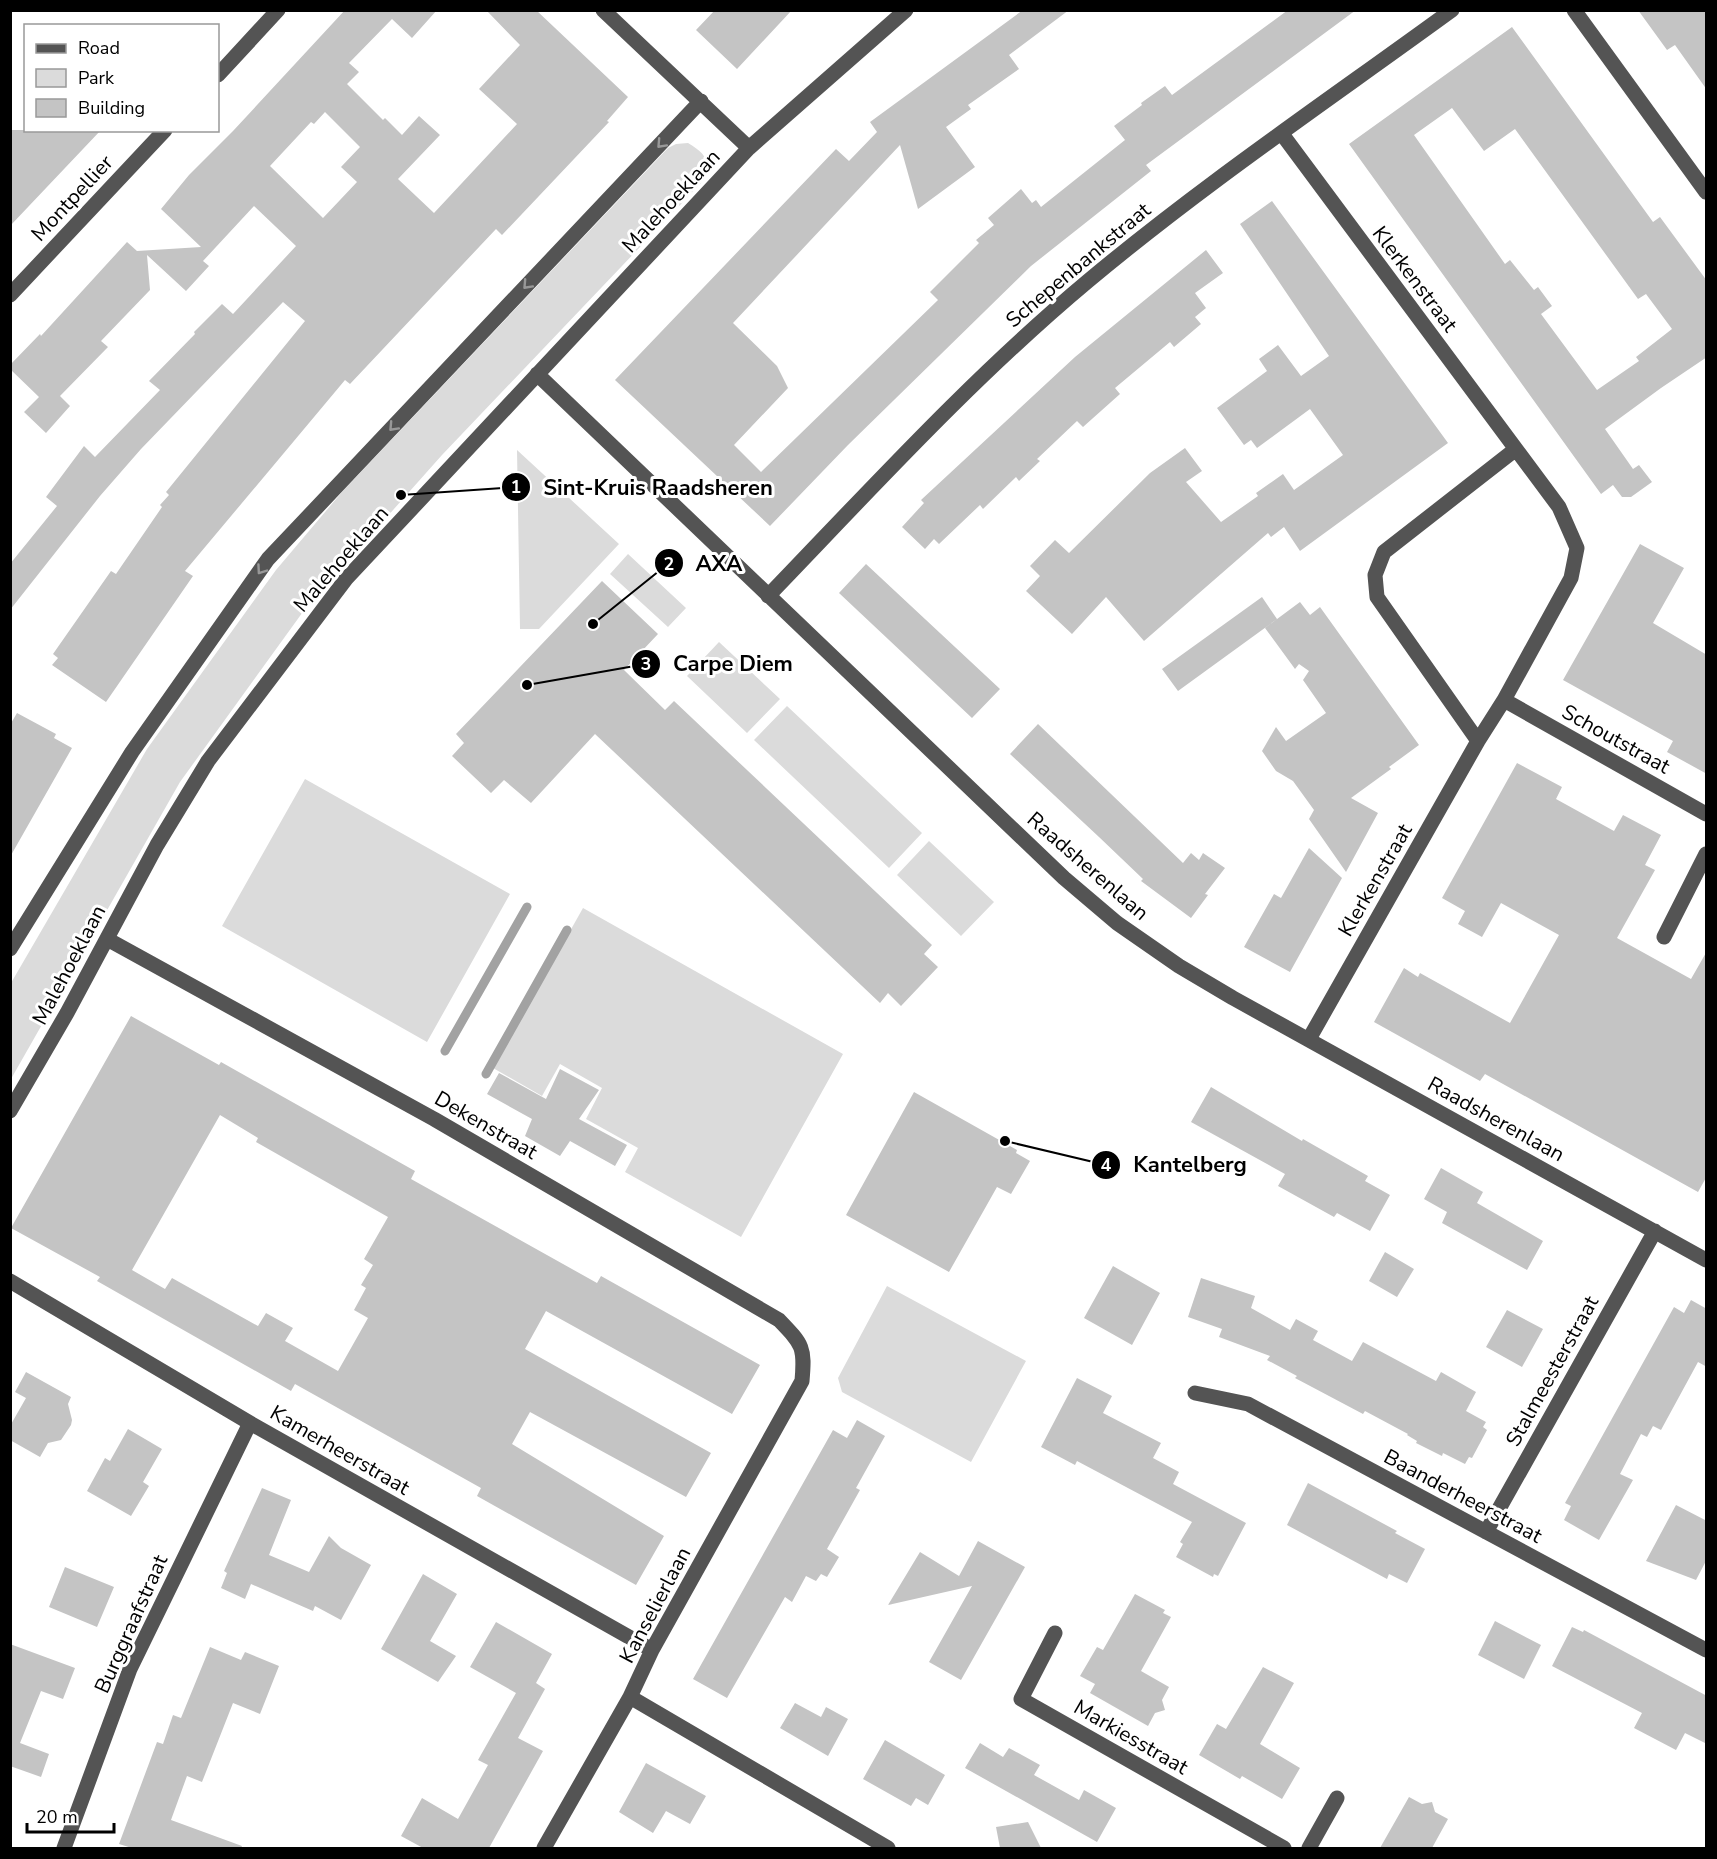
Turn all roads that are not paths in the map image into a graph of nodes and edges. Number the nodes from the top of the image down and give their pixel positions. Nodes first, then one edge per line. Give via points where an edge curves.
1 (278, 10) edge
2 (603, 10) edge
3 (906, 10) edge
4 (1452, 10) edge
5 (1574, 10) edge
6 (219, 74) edge
7 (701, 101) junction
8 (163, 132) edge
9 (1282, 134) junction
10 (749, 148) junction
11 (1707, 192) edge
12 (10, 294) edge
13 (537, 375) junction
14 (1515, 449) junction
15 (768, 596) junction
16 (1504, 700) junction
17 (1478, 741) junction
18 (1707, 814) edge
19 (1707, 854) edge
20 (1664, 937) dead end
21 (107, 939) junction
22 (10, 949) edge
23 (1309, 1039) junction
24 (10, 1111) edge
25 (1655, 1231) junction
26 (1707, 1260) edge
27 (10, 1281) edge
28 (802, 1382) joint
29 (1194, 1393) dead end
30 (250, 1423) junction
31 (1486, 1532) junction
32 (1055, 1633) dead end
33 (652, 1650) junction
34 (1707, 1650) edge
35 (630, 1697) junction
36 (1337, 1798) dead end
37 (64, 1848) edge
38 (544, 1848) edge
39 (888, 1848) edge
40 (1284, 1848) edge
41 (1309, 1848) edge

1 - 6 street
2 - 7 street
3 - 10 street, Malehoeklaan
4 - 9 street, Schepenbankstraat
5 - 11 street
7 - 10 street
7 -> 22 street via 268,559 132,752
8 - 12 street, Montpellier
9 - 14 street, Klerkenstraat
9 - 15 street, Schepenbankstraat via 1088,281 997,362
10 - 13 street, Malehoeklaan
13 - 15 street, Raadsherenlaan
13 - 21 street, Malehoeklaan via 339,588 208,761
14 - 16 street, Klerkenstraat via 1559,507 1577,548 1572,578
14 - 17 street via 1384,552 1374,575 1377,597
15 - 23 street, Raadsherenlaan via 1064,878 1117,923 1179,966
16 - 17 street, Klerkenstraat
16 - 18 street, Schoutstraat
17 - 23 street, Klerkenstraat
19 - 20 street
21 - 24 street, Malehoeklaan
21 - 28 street, Dekenstraat via 434,1119 779,1320 797,1339 804,1355
23 - 25 street, Raadsherenlaan
25 - 26 street, Raadsherenlaan
25 - 31 street, Stalmeesterstraat
27 - 30 street, Kamerheerstraat
28 - 33 street, Kanselierlaan
29 - 31 street, Baanderheerstraat via 1248,1404
30 - 33 street, Kamerheerstraat
30 - 37 street, Burggraafstraat via 130,1669
31 - 34 street, Baanderheerstraat
32 - 40 street, Markiesstraat via 1021,1699
33 - 35 street, Kanselierlaan
35 - 38 street, Kanselierlaan
35 - 39 street
36 - 41 street

